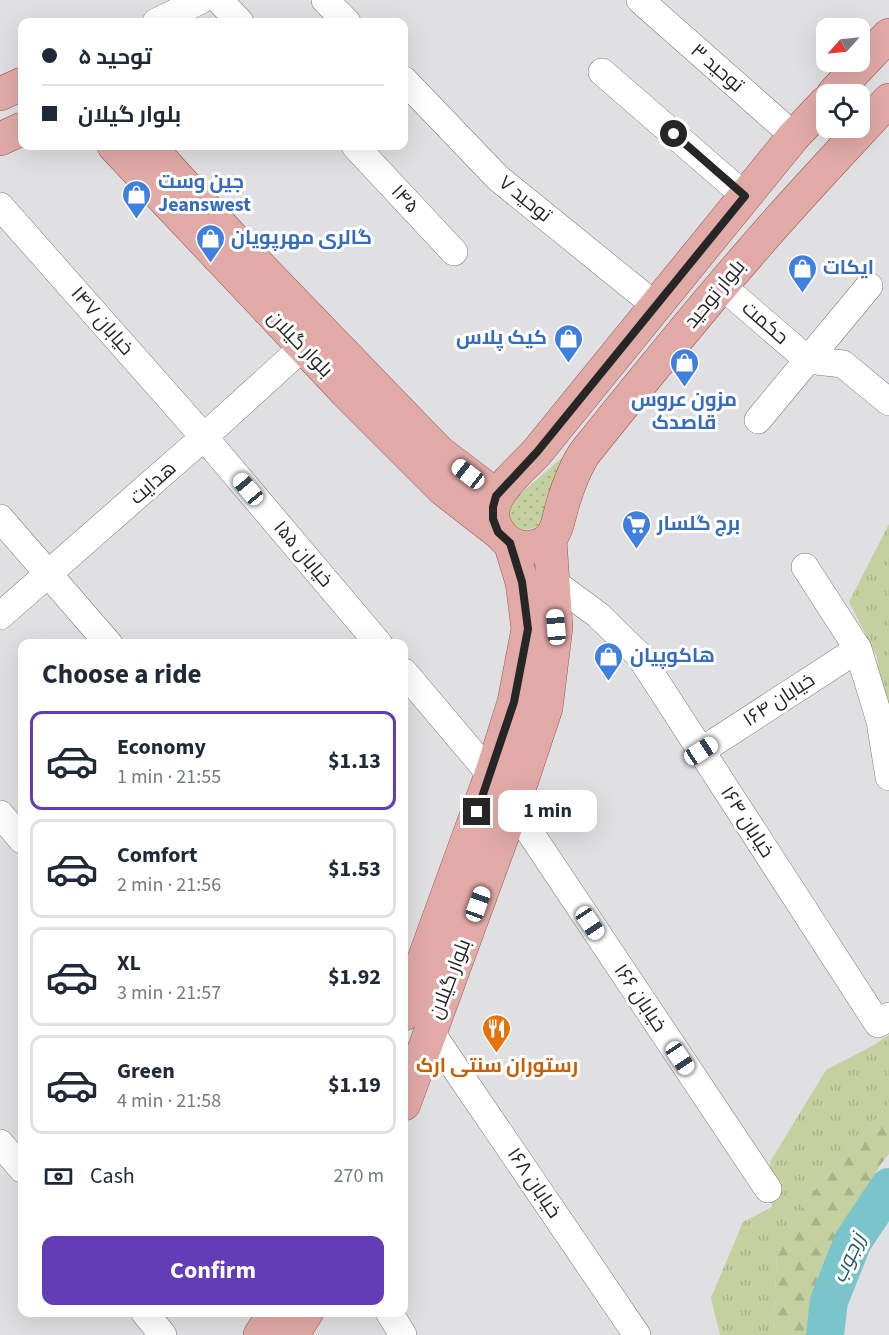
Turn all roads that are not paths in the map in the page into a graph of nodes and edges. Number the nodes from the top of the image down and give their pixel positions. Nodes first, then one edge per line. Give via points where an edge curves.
1 (201, 0) edge
2 (219, 0) edge
3 (325, 0) edge
4 (640, 0) edge
5 (166, 15) edge
6 (236, 18) edge
7 (343, 18) edge
8 (889, 36) edge
9 (602, 72) dead end
10 (843, 84) edge
11 (408, 85) edge
12 (18, 86) edge
13 (0, 94) edge
14 (889, 100) edge
15 (816, 113) edge
16 (18, 131) edge
17 (794, 136) junction
18 (0, 139) edge
19 (118, 150) edge
20 (153, 150) edge
21 (359, 150) edge
22 (745, 196) junction
23 (0, 206) edge
24 (454, 252) dead end
25 (722, 286) junction
26 (869, 286) dead end
27 (656, 306) junction
28 (303, 347) junction
29 (808, 360) junction
30 (889, 402) edge
31 (758, 420) dead end
32 (204, 437) junction
33 (500, 493) junction
34 (0, 518) edge
35 (504, 537) junction
36 (550, 540) junction
37 (805, 567) dead end
38 (49, 574) junction
39 (552, 581) junction
40 (0, 616) edge
41 (105, 639) edge
42 (375, 639) edge
43 (858, 649) junction
44 (408, 677) edge
45 (701, 751) junction
46 (491, 775) junction
47 (889, 777) edge
48 (513, 807) junction
49 (0, 814) edge
50 (18, 835) edge
51 (412, 1005) edge
52 (884, 1020) edge
53 (408, 1054) edge
54 (0, 1143) edge
55 (18, 1164) edge
56 (768, 1189) dead end
57 (148, 1317) edge
58 (273, 1317) edge
59 (304, 1317) edge
60 (392, 1317) edge
61 (164, 1335) edge
62 (260, 1335) edge
63 (292, 1335) edge
64 (403, 1335) edge
65 (637, 1335) edge

1 - 5 street
2 - 6 street
3 - 7 street
4 - 17 street, توحید ۳
8 - 10 main road
9 - 22 street
11 - 27 street, توحید ۷ via 498,178
12 - 13 main road
14 - 25 main road, بلوار توحید
15 - 17 main road, بلوار توحید
16 - 18 main road
17 - 22 main road, بلوار توحید
19 - 28 main road, بلوار گیلان
20 - 33 main road, بلوار گیلان via 439,452
21 - 24 street, ۱۴۵
22 - 27 main road, بلوار توحید
23 - 32 street, خیابان ۱۴۷
25 - 29 street, حکمت
25 - 36 main road, بلوار توحید via 582,455
26 - 29 street
27 - 33 main road, بلوار توحید
28 - 32 street, هدایت
28 - 35 main road, بلوار گیلان via 444,490
29 - 30 street via 843,364
29 - 31 street
32 - 38 street, هدایت
32 - 42 street, خیابان ۱۵۵
33 - 35 main road via 493,507 493,519
34 - 38 street
35 - 36 main road via 523,548
35 - 46 main road, بلوار گیلان via 522,582 528,629 514,702
36 - 39 main road, بلوار گیلان
37 - 43 street
38 - 40 street, هدایت
38 - 41 street
39 - 45 street, ۱۶۴ خیابان via 598,615 639,655
39 - 48 main road, بلوار گیلان via 556,627 546,708
43 - 45 street, خیابان ۱۶۴
43 - 47 street via 880,721
44 - 46 street
45 - 52 street, ۱۶۴ خیابان
46 - 51 main road, بلوار گیلان
48 - 51 main road, بلوار گیلان
48 - 56 street, خیابان ۱۶۶
49 - 50 street
51 - 53 main road, بلوار گیلان
51 - 65 street, خیابان ۱۶۸
54 - 55 street
57 - 61 street
58 - 62 main road
59 - 63 main road
60 - 64 street

